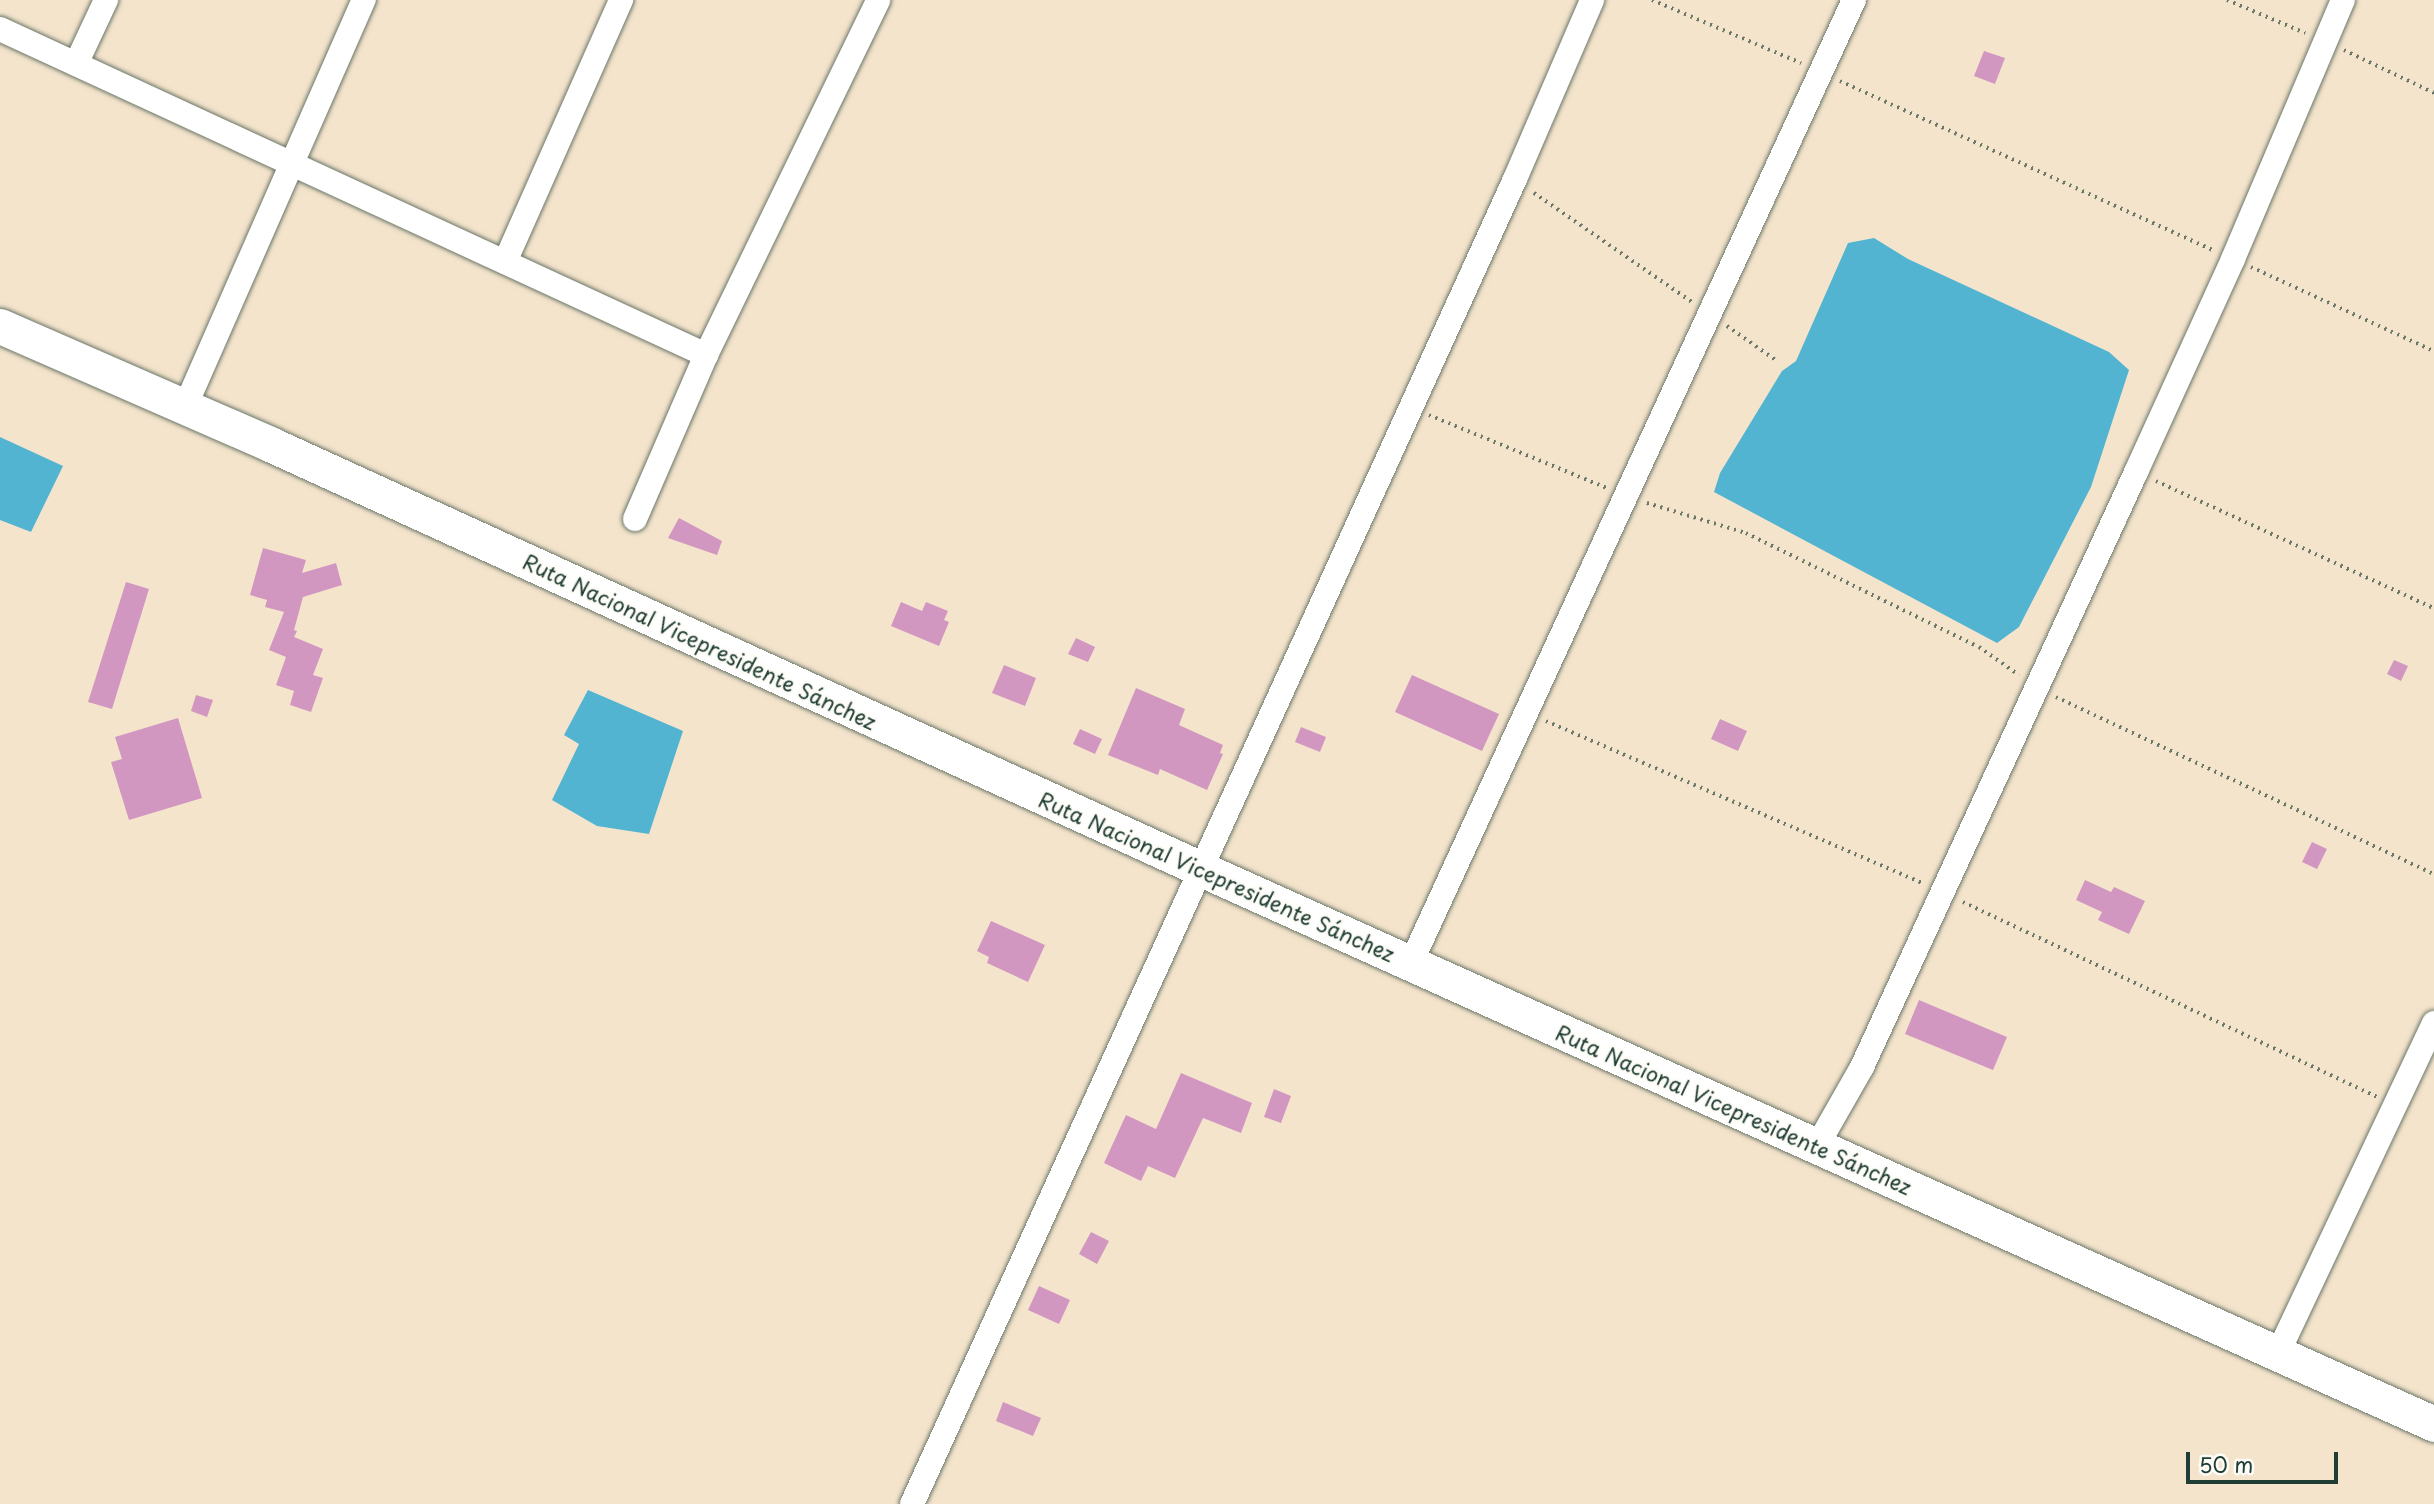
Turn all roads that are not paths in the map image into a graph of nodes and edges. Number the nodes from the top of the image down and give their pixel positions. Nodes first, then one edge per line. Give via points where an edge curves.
1 (106, 0) edge
2 (364, 0) edge
3 (621, 0) edge
4 (878, 0) edge
5 (1592, 0) edge
6 (1854, 0) edge
7 (2343, 0) edge
8 (0, 29) edge
9 (76, 64) junction
10 (292, 164) junction
11 (505, 262) junction
12 (0, 326) edge
13 (706, 355) junction
14 (185, 407) junction
15 (635, 519) dead end
16 (1201, 869) junction
17 (1410, 963) junction
18 (2434, 1023) edge
19 (1818, 1146) junction
20 (2278, 1353) junction
21 (2434, 1424) edge
22 (912, 1504) edge

1 - 9 street
2 - 10 street
3 - 11 street
4 - 13 street
5 - 16 street
6 - 17 street
7 - 19 street via 2136,472 1862,1068
8 - 9 street
9 - 10 street
10 - 11 street
10 - 14 street
11 - 13 street
12 - 14 street, Ruta Nacional Vicepresidente Sánchez
13 - 15 street
14 - 16 street, Ruta Nacional Vicepresidente Sánchez
16 - 17 street, Ruta Nacional Vicepresidente Sánchez
16 - 22 street
17 - 19 street, Ruta Nacional Vicepresidente Sánchez
18 - 20 street
19 - 20 street, Ruta Nacional Vicepresidente Sánchez
20 - 21 street, Ruta Nacional Vicepresidente Sánchez

